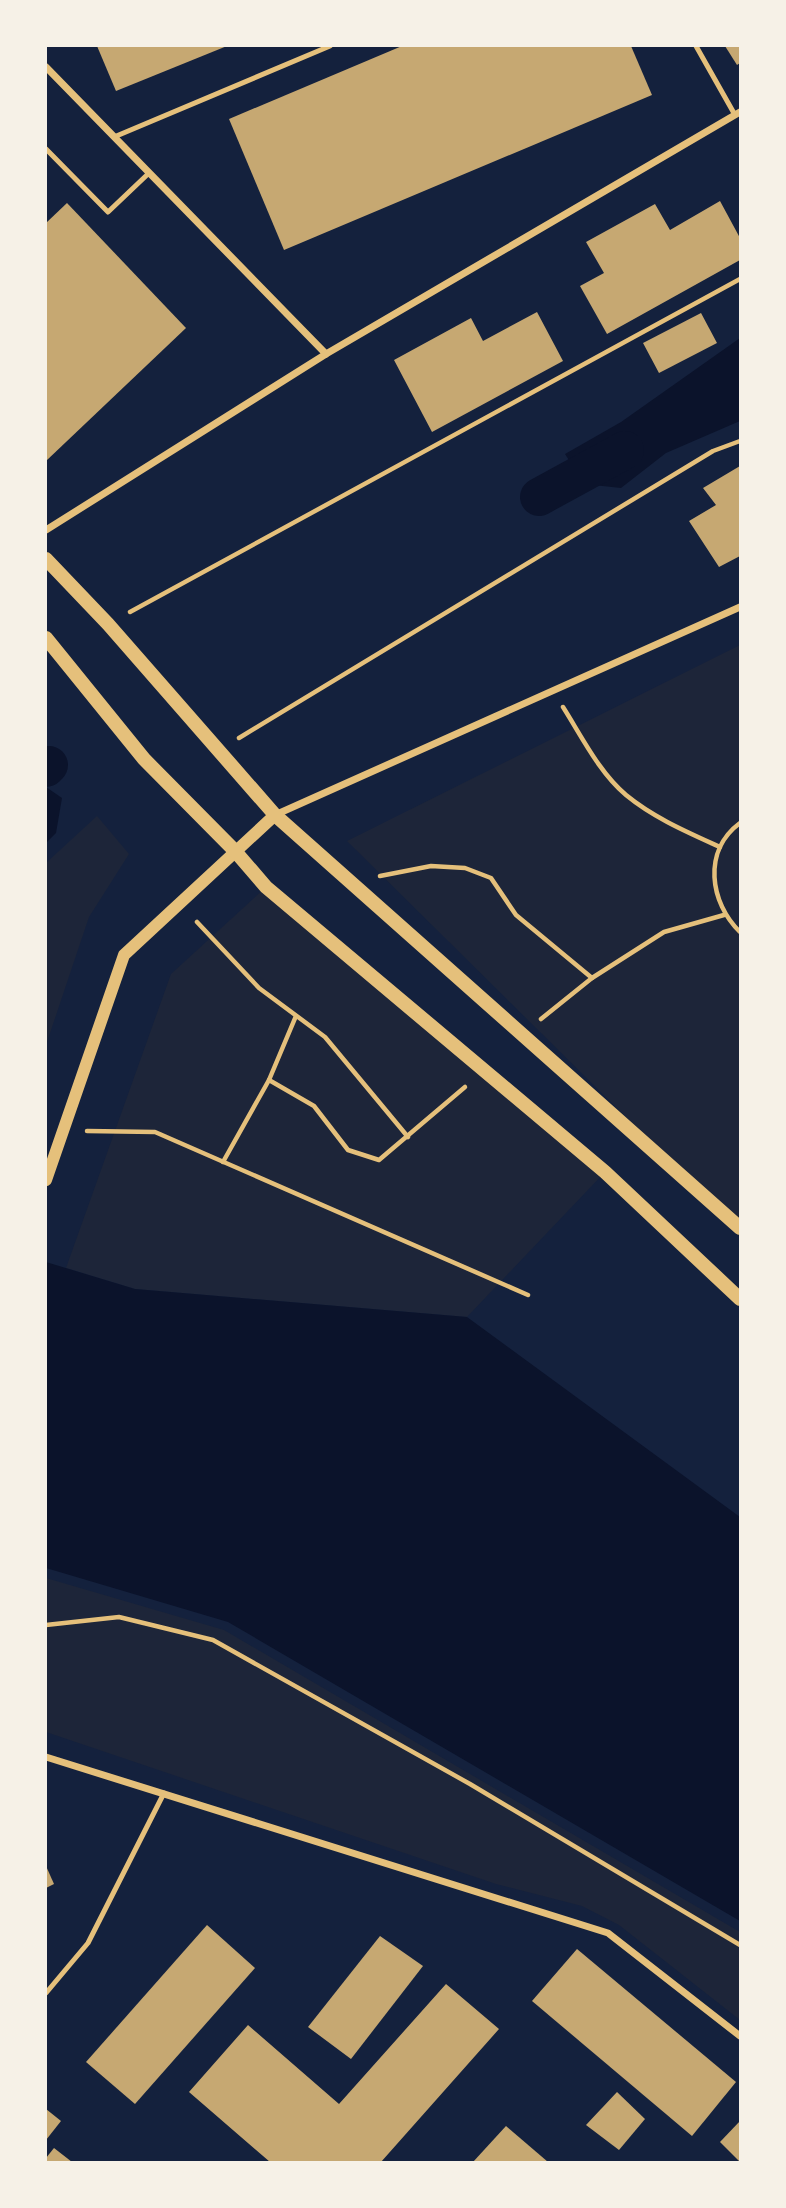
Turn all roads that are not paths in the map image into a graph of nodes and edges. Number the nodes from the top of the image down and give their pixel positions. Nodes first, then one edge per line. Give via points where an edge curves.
1 (330, 46) edge
2 (696, 46) edge
3 (46, 67) edge
4 (738, 113) edge
5 (114, 137) junction
6 (46, 149) edge
7 (149, 173) junction
8 (326, 354) junction
9 (46, 530) edge
10 (46, 559) edge
11 (740, 607) edge
12 (46, 638) edge
13 (275, 815) junction
14 (235, 851) junction
15 (46, 1180) edge
16 (740, 1228) edge
17 (740, 1299) edge
18 (46, 1757) edge
19 (164, 1793) junction
20 (46, 1993) edge
21 (740, 2036) edge

1 - 5 lane
2 - 4 lane
3 - 5 street
4 - 8 street
5 - 7 street
6 - 7 lane via 108,212
7 - 8 street
8 - 9 street
10 - 13 main road
11 - 13 street
12 - 14 main road via 144,759
13 - 14 street
13 - 16 main road
14 - 15 street via 124,955
14 - 17 main road via 266,887 605,1172
18 - 19 street
19 - 20 lane via 88,1943
19 - 21 street via 608,1933

